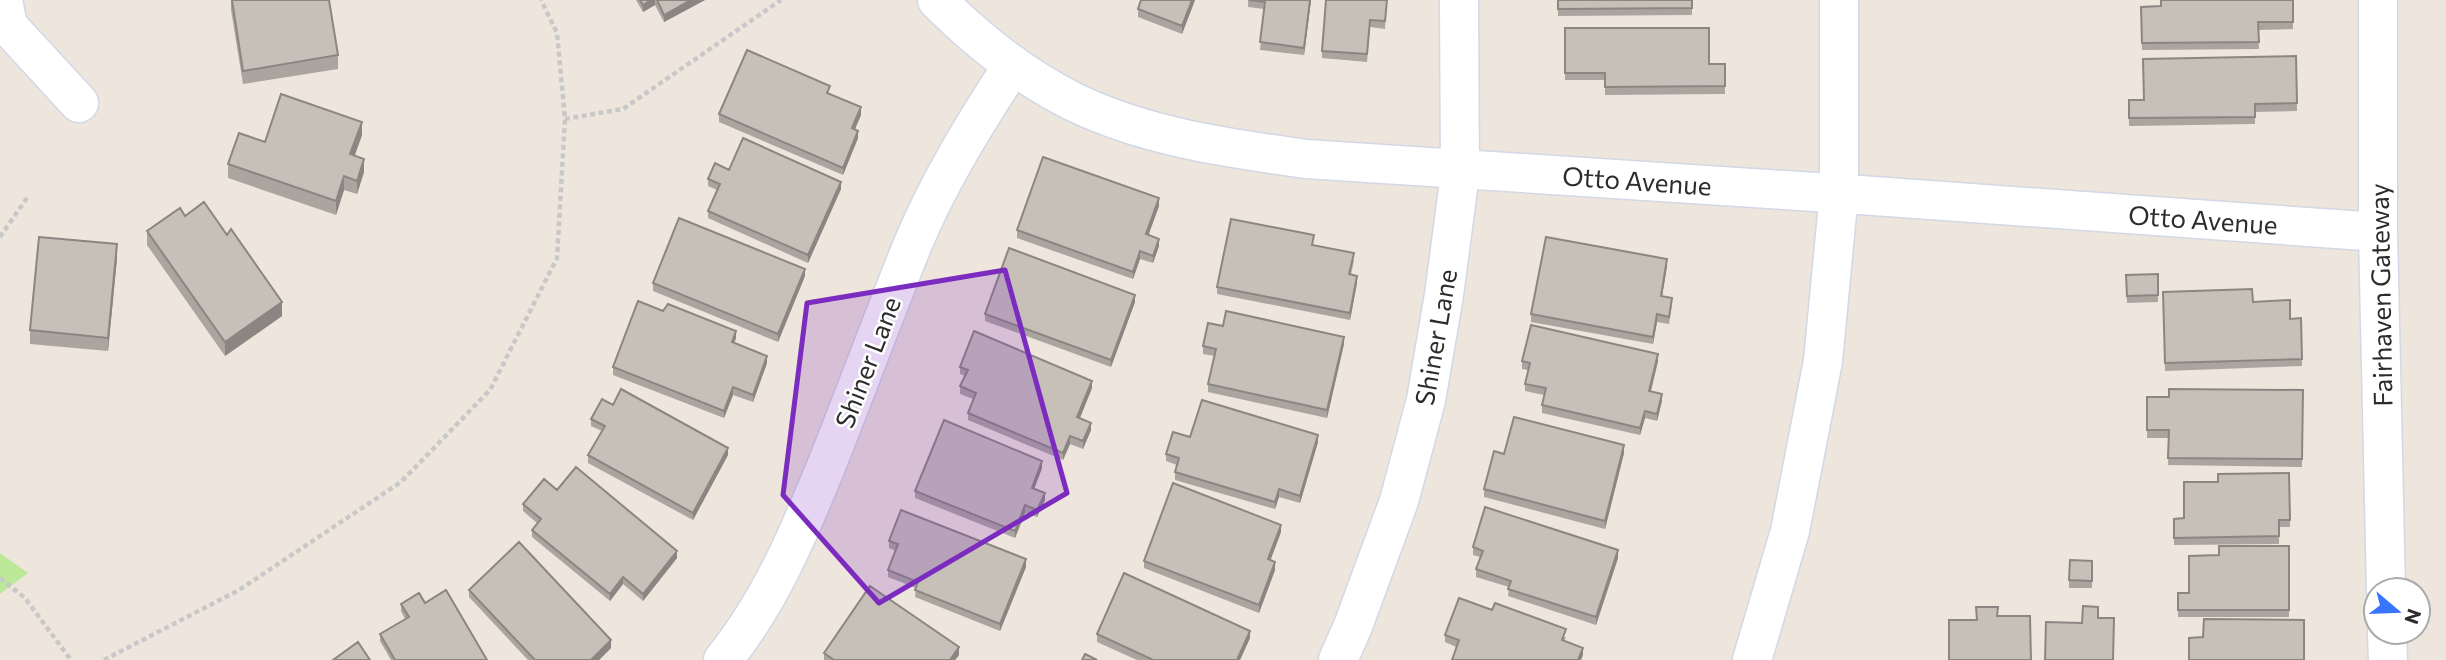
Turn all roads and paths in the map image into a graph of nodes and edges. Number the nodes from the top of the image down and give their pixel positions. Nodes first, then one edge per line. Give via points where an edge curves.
1 (3, 0) edge
2 (541, 0) edge
3 (781, 0) edge
4 (937, 0) edge
5 (1459, 0) edge
6 (1839, 0) edge
7 (2378, 0) edge
8 (1013, 65) junction
9 (79, 103) dead end
10 (565, 119) junction
11 (1460, 168) junction
12 (1839, 193) junction
13 (29, 195) dead end
14 (2378, 232) junction
15 (0, 237) edge
16 (2386, 576) edge
17 (0, 578) edge
18 (71, 660) edge
19 (104, 660) edge
20 (723, 660) edge
21 (1338, 660) edge
22 (1752, 660) edge

1 - 9 street via 8,26
2 - 10 path via 557,33
3 - 10 path via 623,109
4 - 8 street, Otto Avenue
5 - 11 street, Shiner Lane
6 - 12 street
7 - 14 street, Fairhaven Gateway
8 - 11 street, Otto Avenue via 1074,102 1182,138 1306,159
8 - 20 street, Shiner Lane via 954,157 913,244 784,566
10 - 19 path via 557,258 490,390 401,482 239,590
11 - 12 street, Otto Avenue
11 - 21 street, Shiner Lane via 1426,400 1399,501
12 - 14 street, Otto Avenue
12 - 22 street via 1823,361 1808,446 1790,531
13 - 15 path
14 - 16 street, Fairhaven Gateway
17 - 18 path via 25,598

